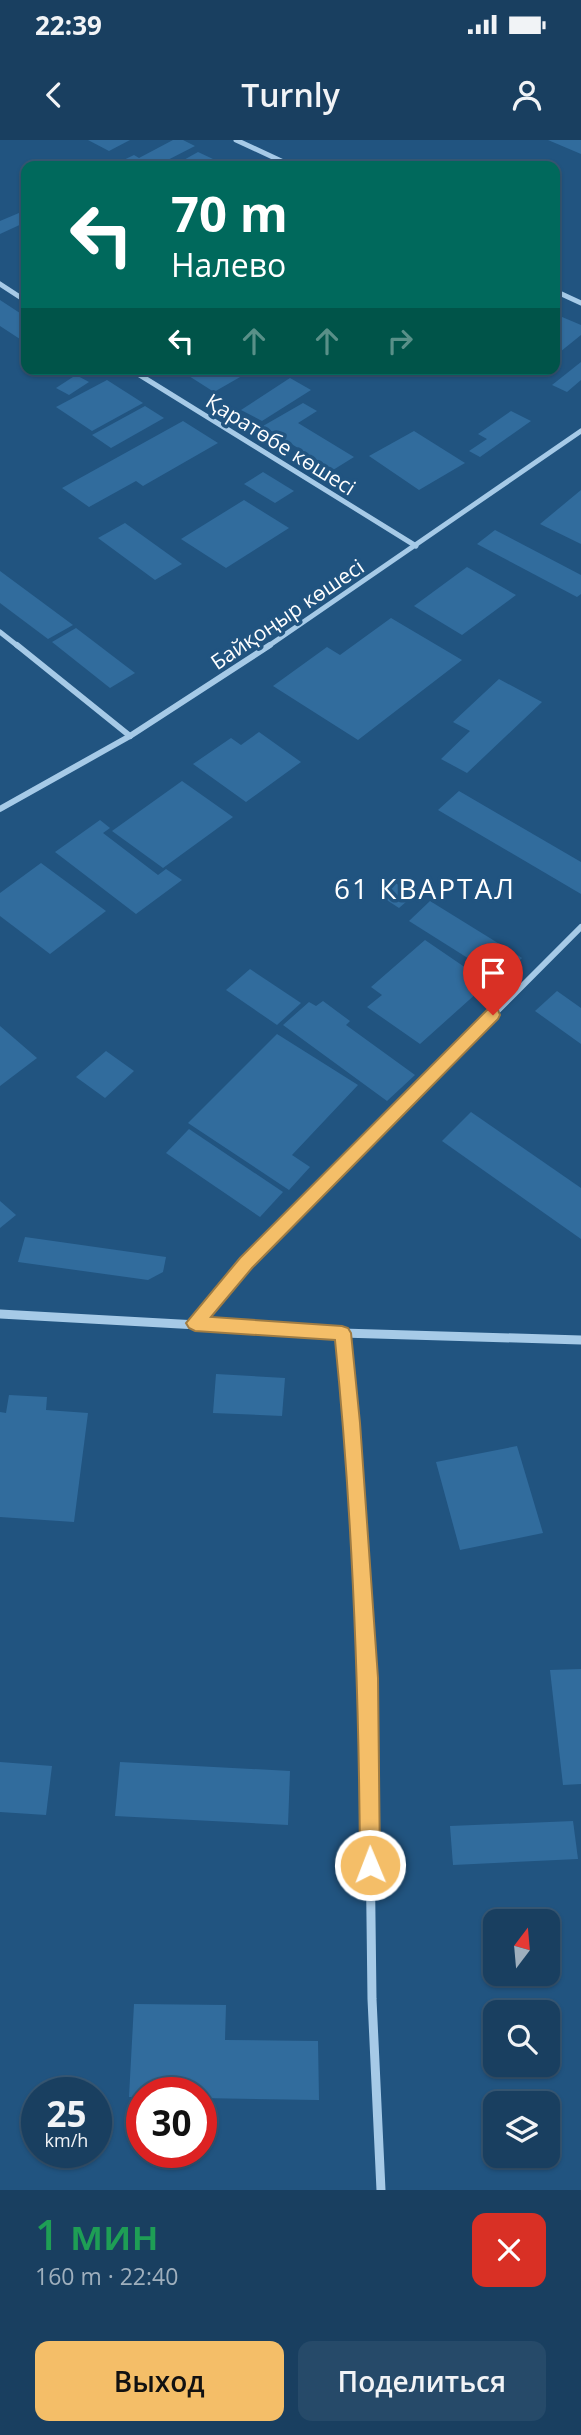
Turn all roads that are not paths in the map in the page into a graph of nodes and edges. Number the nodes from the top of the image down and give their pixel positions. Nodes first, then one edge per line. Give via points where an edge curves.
1 (236, 140) edge
2 (281, 161) edge
3 (0, 284) edge
4 (560, 293) edge
5 (21, 298) edge
6 (581, 303) edge
7 (140, 375) edge
8 (580, 433) edge
9 (416, 546) junction
10 (0, 632) edge
11 (130, 736) junction
12 (0, 808) edge
13 (581, 927) edge
14 (0, 1314) edge
15 (195, 1323) junction
16 (342, 1333) junction
17 (581, 1340) edge
18 (382, 2190) edge

1 - 2 street
3 - 5 street
4 - 6 street
7 - 9 street, Қаратөбе көшесі
8 - 9 street, Байқоңыр көшесі
9 - 11 street, Байқоңыр көшесі
10 - 11 street
11 - 12 street, Байқоңыр көшесі
13 - 15 street via 246,1263
14 - 15 street
15 - 16 street
16 - 17 street
16 - 18 street via 368,1678 372,1999

